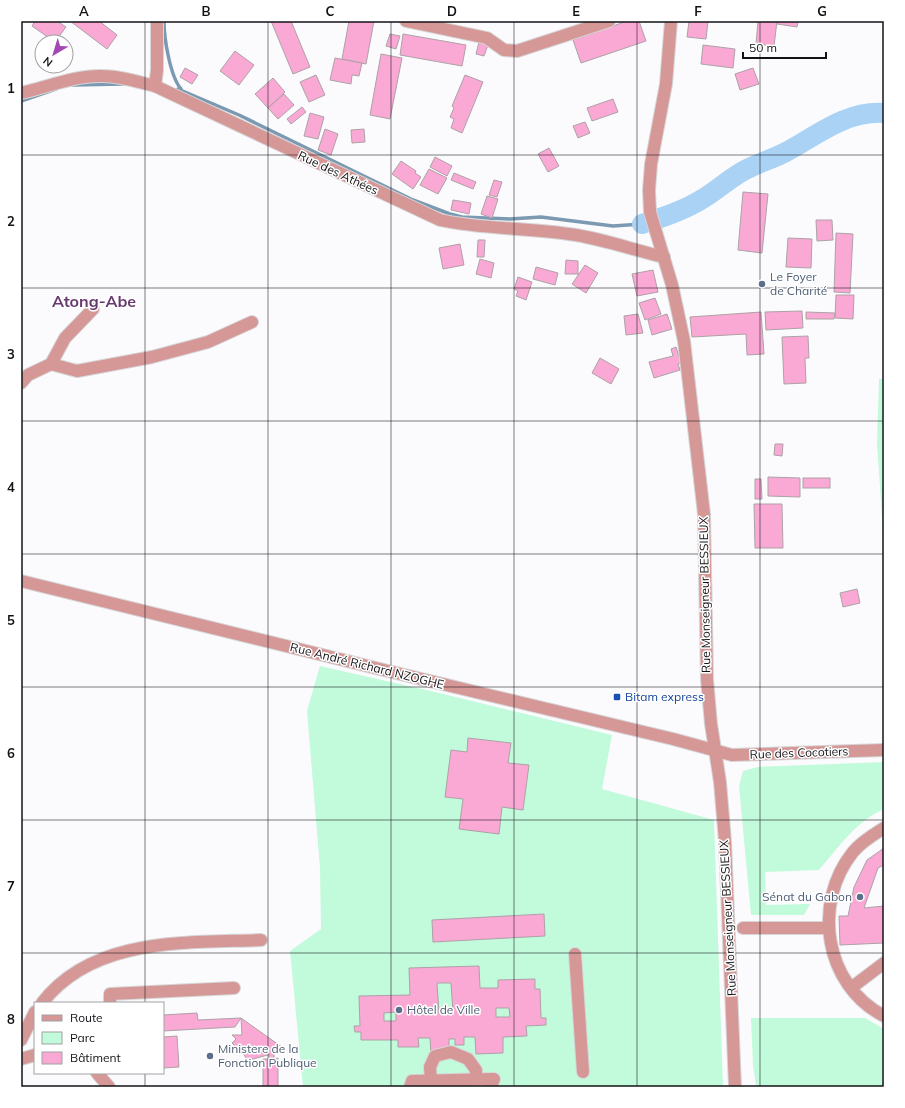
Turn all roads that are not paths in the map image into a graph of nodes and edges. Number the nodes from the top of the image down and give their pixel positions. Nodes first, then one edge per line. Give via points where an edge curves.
1 (157, 21) edge
2 (406, 21) edge
3 (609, 21) edge
4 (671, 21) edge
5 (155, 86) junction
6 (21, 93) edge
7 (664, 257) junction
8 (93, 309) dead end
9 (252, 322) dead end
10 (51, 364) junction
11 (21, 383) edge
12 (21, 581) edge
13 (714, 750) junction
14 (884, 750) edge
15 (884, 828) edge
16 (743, 928) dead end
17 (828, 928) junction
18 (261, 940) dead end
19 (575, 954) dead end
20 (884, 963) edge
21 (234, 988) dead end
22 (850, 988) junction
23 (43, 1002) edge
24 (110, 1002) edge
25 (34, 1014) edge
26 (884, 1016) edge
27 (21, 1040) edge
28 (583, 1072) dead end
29 (98, 1074) edge
30 (476, 1079) junction
31 (431, 1081) junction
32 (735, 1084) edge
33 (110, 1087) edge
34 (410, 1087) edge
35 (490, 1087) edge

1 - 5 street
2 - 3 street via 487,38 504,50 517,51
4 - 7 street, Rue Monseigneur BESSIEUX via 666,84 651,164 649,190 650,212
5 - 6 street, Rue des Athées via 102,76 73,79
5 - 7 street, Rue des Athées via 440,220 466,226 531,229 576,235
7 - 13 street, Rue Monseigneur BESSIEUX via 684,341 699,464 704,514 707,679
8 - 10 street via 65,338
9 - 10 street via 208,342 152,357 77,371
10 - 11 street via 28,375
12 - 13 street, Rue André Richard NZOGHE
13 - 14 street, Rue des Cocotiers via 732,755
13 - 32 street, Rue Monseigneur BESSIEUX via 720,782 725,841
15 - 17 street via 868,838 842,868 830,900
16 - 17 street
17 - 22 street via 833,955
18 - 23 street via 148,947 111,955 70,975
19 - 28 street
20 - 22 street
21 - 24 street via 110,994
22 - 26 street via 868,1006
25 - 27 street
29 - 33 street
30 - 31 street
30 - 31 street via 476,1070 468,1059 451,1052 435,1056 430,1067
30 - 35 street via 494,1079
31 - 34 street via 412,1081

